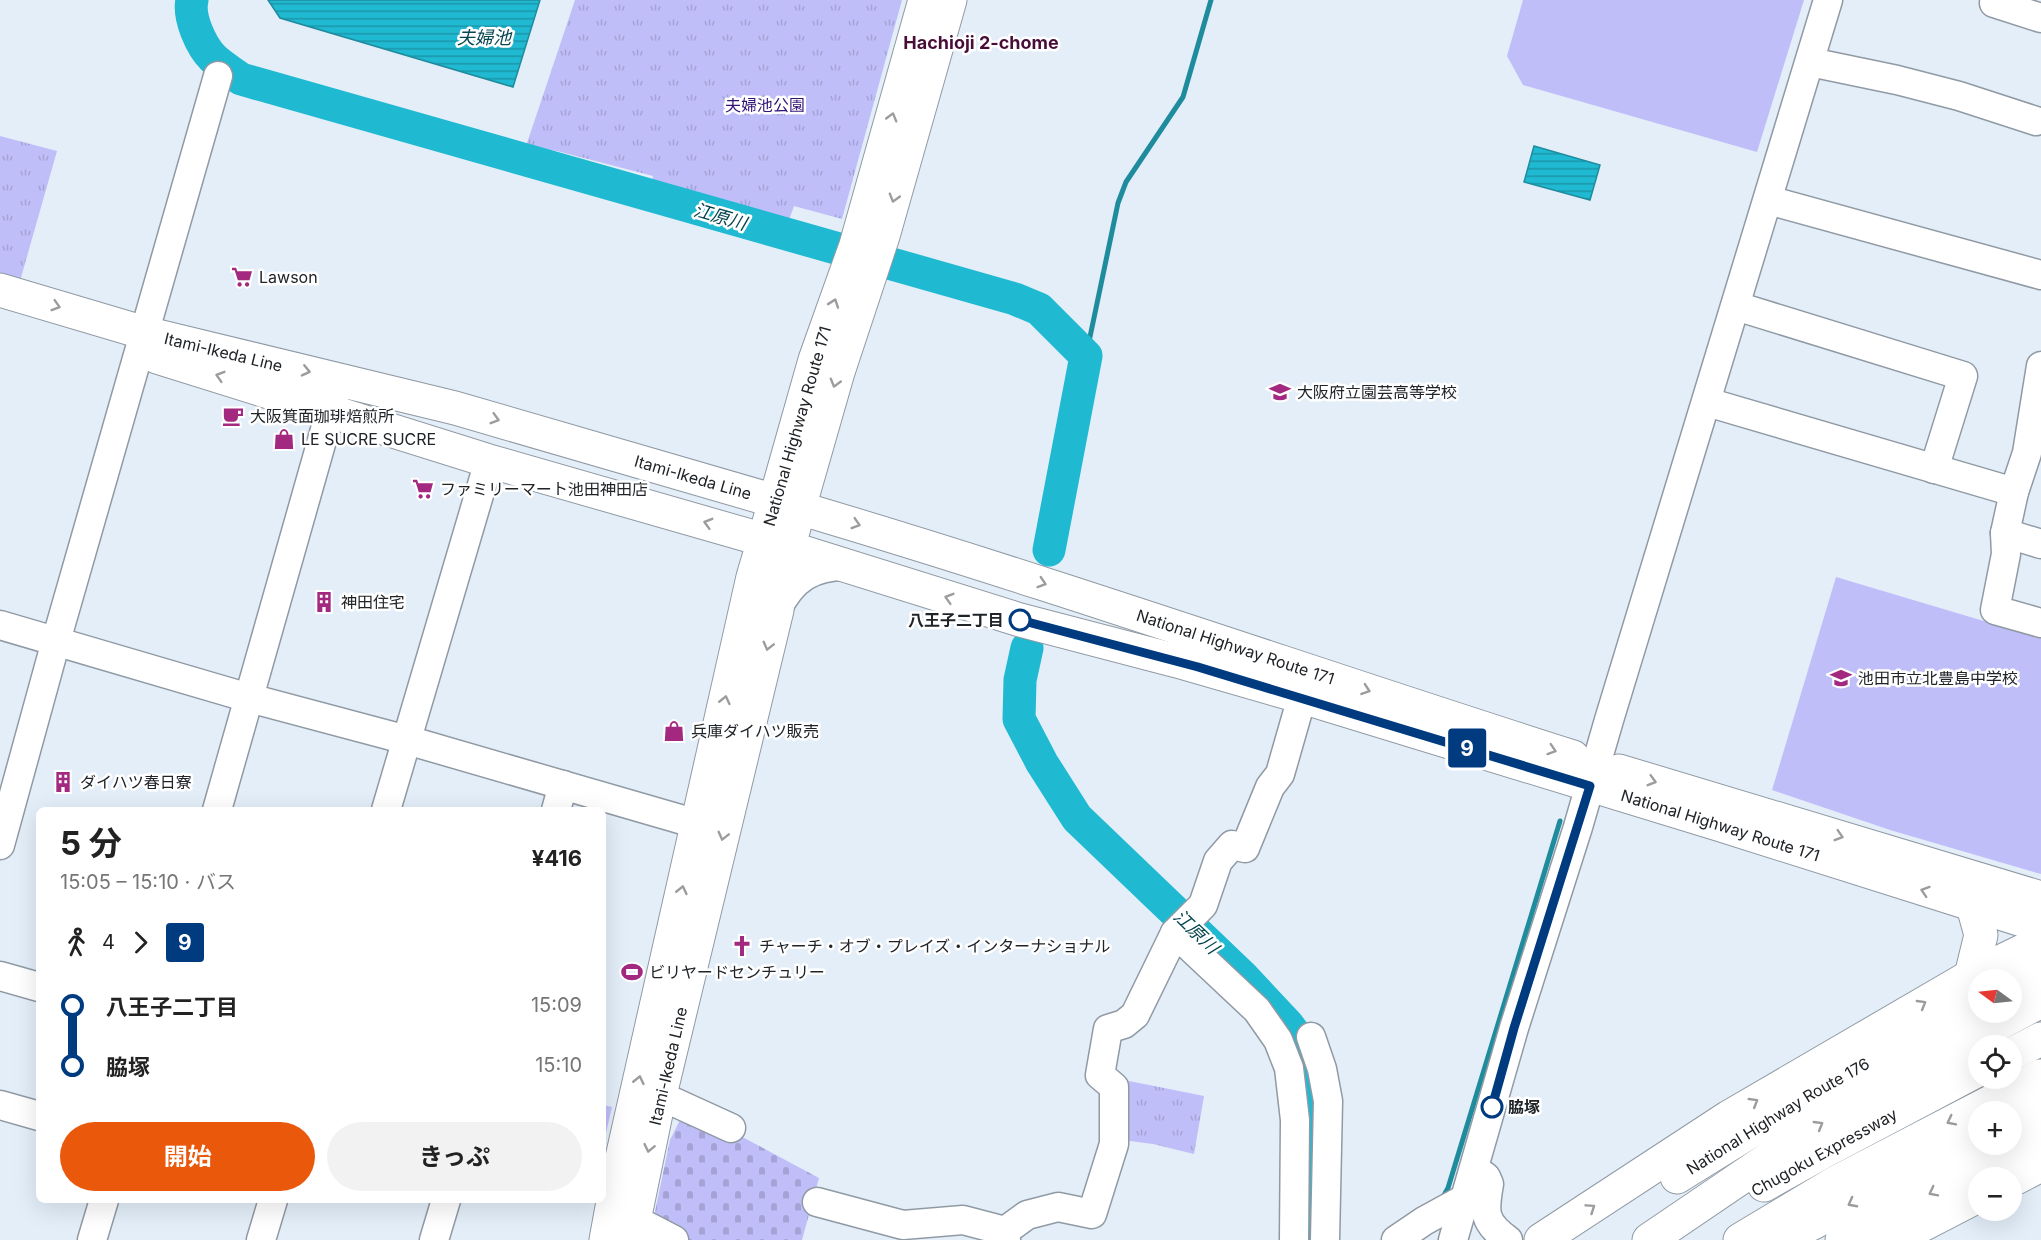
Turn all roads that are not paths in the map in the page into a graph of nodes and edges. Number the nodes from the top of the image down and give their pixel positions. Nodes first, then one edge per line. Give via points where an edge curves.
1 (924, 0) edge
2 (950, 0) edge
3 (1828, 0) edge
4 (1994, 3) dead end
5 (2041, 18) edge
6 (1810, 62) junction
7 (218, 76) dead end
8 (2036, 121) dead end
9 (1768, 200) junction
10 (2041, 274) edge
11 (0, 290) edge
12 (1736, 306) junction
13 (0, 314) edge
14 (142, 342) junction
15 (2041, 366) edge
16 (339, 379) junction
17 (1707, 402) junction
18 (330, 413) junction
19 (2034, 455) edge
20 (489, 461) junction
21 (1934, 469) junction
22 (2014, 492) junction
23 (787, 504) junction
24 (2005, 533) junction
25 (776, 544) junction
26 (2041, 544) edge
27 (848, 566) junction
28 (777, 610) junction
29 (2041, 623) edge
30 (0, 625) edge
31 (56, 641) junction
32 (1302, 697) junction
33 (249, 698) junction
34 (407, 740) junction
35 (1593, 775) junction
36 (559, 798) edge
37 (218, 807) edge
38 (387, 807) edge
39 (697, 824) junction
40 (0, 845) edge
41 (2041, 898) edge
42 (1973, 906) junction
43 (2041, 926) edge
44 (1175, 933) junction
45 (2041, 942) edge
46 (1977, 969) edge
47 (2002, 969) edge
48 (2041, 970) edge
49 (0, 976) edge
50 (2022, 979) edge
51 (36, 986) edge
52 (1968, 992) edge
53 (1968, 993) edge
54 (2041, 1002) edge
55 (1311, 1037) dead end
56 (2041, 1039) edge
57 (2022, 1049) edge
58 (1968, 1075) edge
59 (2041, 1076) edge
60 (659, 1099) junction
61 (2041, 1107) edge
62 (1, 1109) edge
63 (36, 1115) edge
64 (2022, 1116) edge
65 (731, 1128) dead end
66 (2041, 1138) edge
67 (1968, 1142) edge
68 (2041, 1165) edge
69 (1475, 1169) junction
70 (2022, 1174) edge
71 (1466, 1198) junction
72 (1968, 1201) edge
73 (817, 1202) dead end
74 (103, 1203) edge
75 (272, 1203) edge
76 (445, 1203) edge
77 (623, 1234) edge
78 (1006, 1236) edge
79 (266, 1238) edge
80 (92, 1240) edge
81 (434, 1240) edge
82 (674, 1240) edge
83 (1294, 1240) edge
84 (1325, 1240) edge
85 (1396, 1240) edge
86 (1453, 1240) edge
87 (1508, 1240) edge
88 (1541, 1240) edge
89 (1584, 1240) edge
90 (1649, 1240) edge
91 (1673, 1240) edge
92 (1740, 1240) edge
93 (1780, 1240) edge
94 (1842, 1240) edge
95 (1893, 1240) edge

23 -> 1 main road, National Highway Route 171 via 815,360 856,245
2 -> 23 main road, National Highway Route 171 via 883,236 838,372
3 - 6 street
4 - 5 street
6 - 8 street via 1959,96
6 - 9 street
7 - 14 street
9 - 10 street
9 - 12 street
11 -> 14 main road, Itami-Ikeda Line
12 - 17 street
12 - 21 street via 1964,376
13 - 14 main road, Itami-Ikeda Line
14 -> 16 main road, Itami-Ikeda Line
18 -> 14 main road, Itami-Ikeda Line
14 - 31 street
15 - 19 street
16 - 18 street
16 -> 23 main road, Itami-Ikeda Line via 466,411
17 - 21 street
17 - 35 street
18 - 20 main road, Itami-Ikeda Line
18 - 33 street
19 - 22 street
25 -> 20 main road, Itami-Ikeda Line
20 - 34 street
21 - 22 street
22 - 24 street
23 - 25 main road, Itami-Ikeda Line
23 -> 35 main road, National Highway Route 171 via 1285,662
24 - 26 street
24 - 29 street via 2006,554 1995,610
25 - 27 main road, National Highway Route 171
25 - 28 main road, Itami-Ikeda Line
39 -> 25 main road, Itami-Ikeda Line via 751,588
27 - 28 street via 833,566 806,575 790,588
32 -> 27 main road, National Highway Route 171 via 1020,620
28 -> 60 main road, Itami-Ikeda Line
30 - 31 street
31 - 33 street
31 - 40 street
32 - 35 main road, National Highway Route 171
32 - 44 street via 1280,774 1270,788 1245,848 1232,844 1218,861 1203,905
33 - 34 street
33 - 37 street
34 - 36 street
34 - 38 street
35 -> 41 main road, National Highway Route 171
42 -> 35 main road, National Highway Route 171 via 1721,825
35 - 69 street via 1514,1028
36 - 39 street
77 -> 39 main road, Itami-Ikeda Line via 616,1180
42 - 43 main road, National Highway Route 171
42 - 46 main road via 1981,935
44 - 78 street via 1135,1015 1108,1029 1100,1075 1114,1087 1114,1144 1092,1214 1058,1207 1027,1215
44 - 83 street via 1257,1010 1278,1040 1289,1068 1296,1120
45 - 47 main road
48 - 50 main road
49 - 51 street
88 -> 52 main road via 1729,1117
53 - 89 main road, National Highway Route 176 via 1659,1188
90 -> 54 main road via 1811,1130
55 - 84 street via 1328,1101
56 - 57 main road
58 - 91 main road, Chugoku Expressway via 1821,1153
59 -> 92 main road, Chugoku Expressway via 1837,1182
60 - 65 street
60 -> 77 main road, Itami-Ikeda Line
61 - 64 main road
62 - 63 street
66 -> 94 main road
67 -> 93 main road
68 - 70 main road
69 - 71 street
69 - 87 street via 1489,1184 1486,1217
71 - 85 street
71 - 86 street
72 - 95 main road
73 - 78 street via 903,1225 963,1220
74 - 80 street
75 - 79 street
76 - 81 street
77 - 82 street via 648,1226

